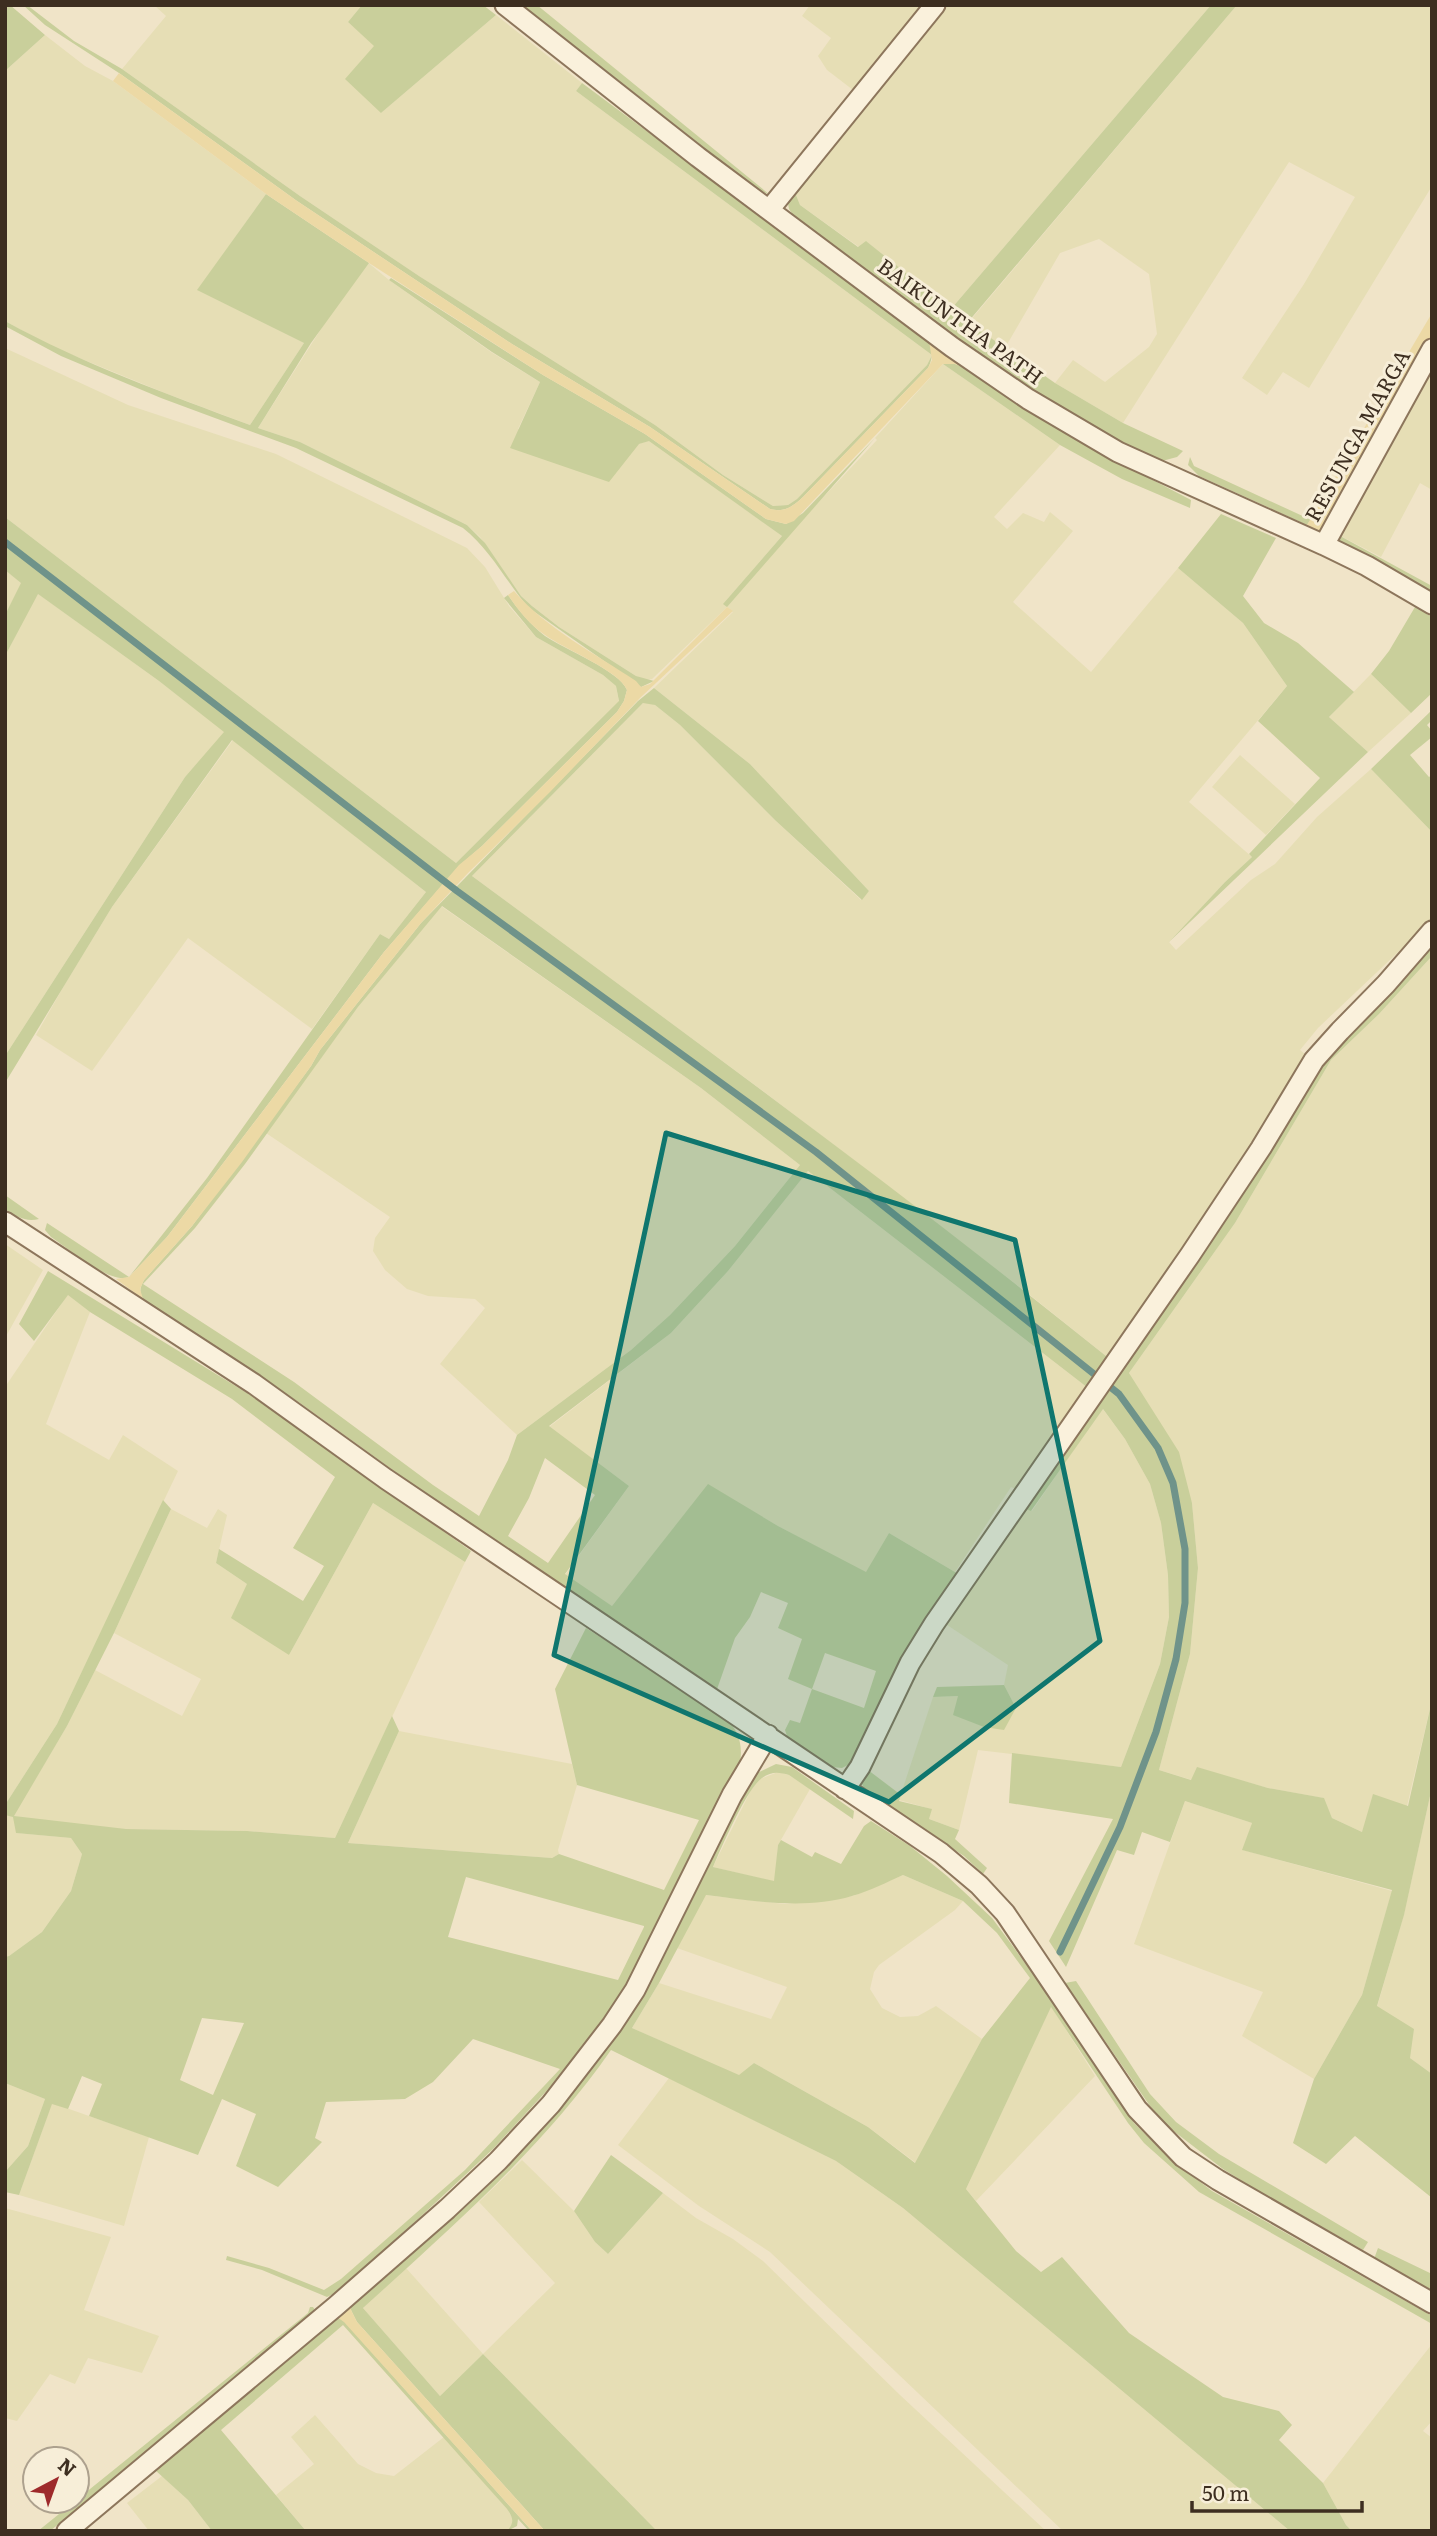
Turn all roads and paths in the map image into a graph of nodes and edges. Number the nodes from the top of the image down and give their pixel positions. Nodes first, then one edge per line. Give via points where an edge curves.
1 (505, 5) edge
2 (934, 5) edge
3 (769, 209) junction
4 (1432, 349) edge
5 (1324, 545) junction
6 (1432, 604) edge
7 (1432, 931) edge
8 (6, 1225) edge
9 (768, 1735) junction
10 (845, 1789) junction
11 (1432, 2303) edge
12 (66, 2531) edge

1 - 3 street, BAIKUNTHA PATH
2 - 3 street
3 - 5 street, BAIKUNTHA PATH via 1028,400 1118,452
4 - 5 street, RESUNGA MARGA
5 - 6 street, BAIKUNTHA PATH
7 - 10 street via 1314,1060 1190,1255 934,1624
8 - 9 street via 254,1384 386,1479
9 - 10 street
9 - 12 street via 732,1795 635,1990 551,2104 447,2209
10 - 11 street via 941,1853 979,1885 1137,2109 1183,2157

